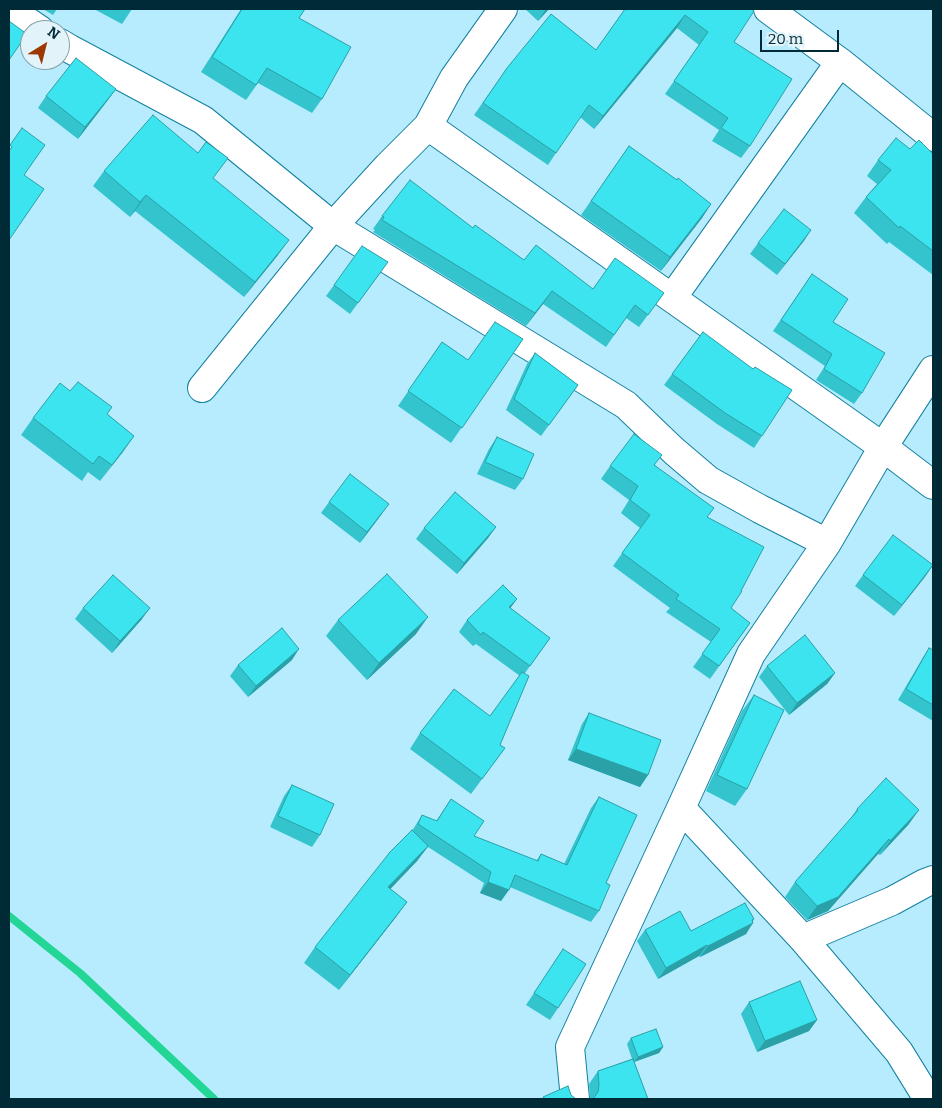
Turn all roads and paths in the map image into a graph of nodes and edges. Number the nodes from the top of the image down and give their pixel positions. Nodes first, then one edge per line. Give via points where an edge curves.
1 (9, 9) edge
2 (503, 9) edge
3 (768, 9) edge
4 (25, 20) edge
5 (70, 49) edge
6 (840, 62) junction
7 (428, 126) junction
8 (933, 138) edge
9 (333, 226) junction
10 (672, 298) junction
11 (933, 370) edge
12 (202, 388) dead end
13 (883, 447) junction
14 (933, 485) edge
15 (827, 543) junction
16 (681, 808) junction
17 (933, 880) edge
18 (803, 939) junction
19 (575, 1099) edge
20 (928, 1099) edge

1 - 4 street
2 - 7 street via 454,78
3 - 6 street
5 - 9 street via 203,120
6 - 8 street
6 - 10 street
7 - 9 street
7 - 10 street
9 - 12 street
9 - 15 street via 626,405 708,480
10 - 13 street
11 - 13 street
13 - 14 street
13 - 15 street
15 - 16 street via 750,654
16 - 18 street
16 - 19 street via 570,1047
17 - 18 street
18 - 20 street via 899,1052

